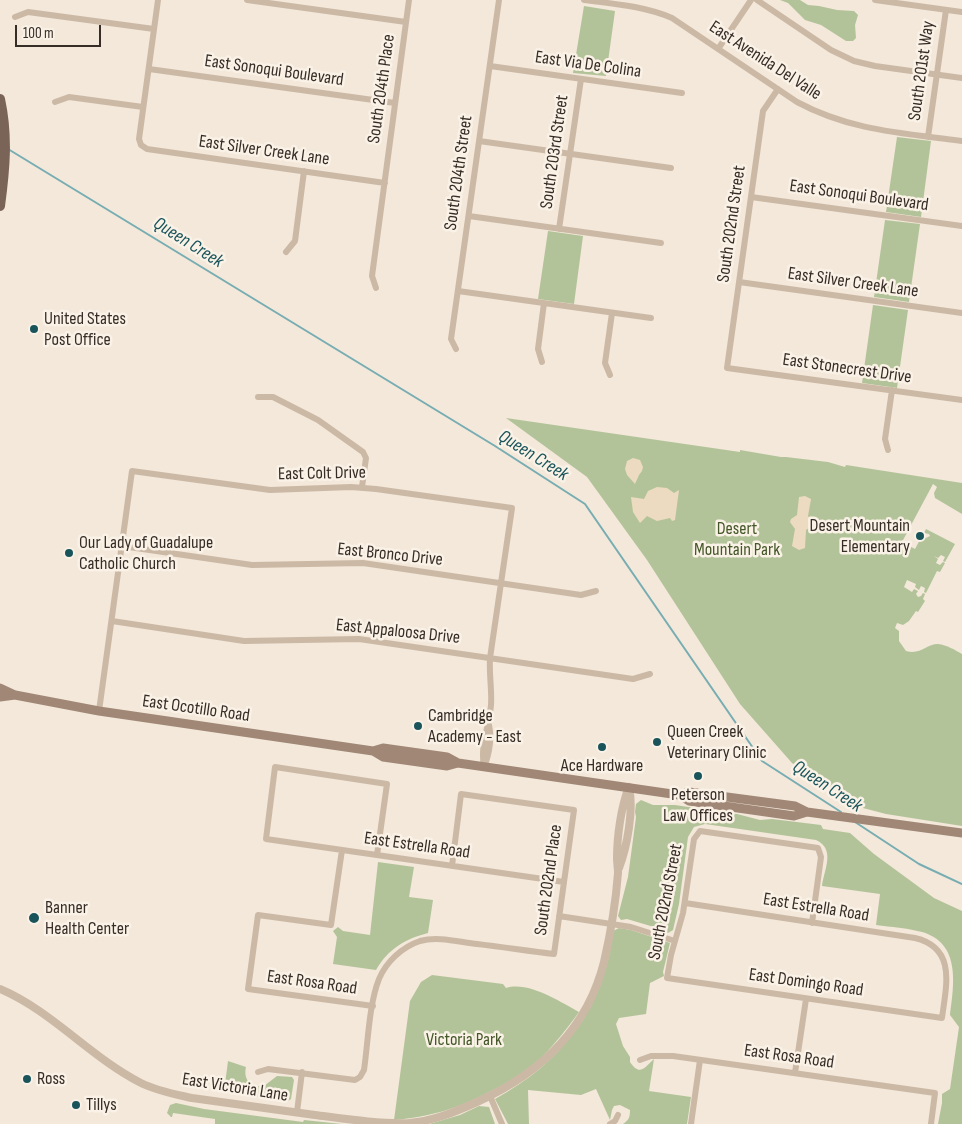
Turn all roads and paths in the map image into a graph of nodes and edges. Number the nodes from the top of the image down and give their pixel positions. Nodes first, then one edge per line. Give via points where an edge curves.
1 (158, 0) edge
2 (247, 0) edge
3 (409, 0) edge
4 (499, 0) edge
5 (584, 0) edge
6 (750, 0) edge
7 (757, 0) edge
8 (874, 0) edge
9 (596, 1) edge
10 (946, 10) junction
11 (962, 12) edge
12 (16, 17) dead end
13 (406, 22) junction
14 (154, 28) junction
15 (718, 49) junction
16 (490, 66) junction
17 (148, 69) junction
18 (937, 74) junction
19 (962, 78) edge
20 (581, 79) junction
21 (778, 89) junction
22 (682, 93) dead end
23 (0, 99) edge
24 (55, 102) dead end
25 (395, 103) junction
26 (143, 107) junction
27 (928, 137) junction
28 (479, 141) junction
29 (962, 141) edge
30 (570, 154) junction
31 (671, 168) dead end
32 (304, 171) junction
33 (384, 183) junction
34 (751, 197) junction
35 (0, 206) edge
36 (469, 216) junction
37 (962, 226) edge
38 (559, 229) junction
39 (661, 243) dead end
40 (286, 252) dead end
41 (739, 282) junction
42 (376, 288) dead end
43 (458, 291) junction
44 (544, 303) junction
45 (612, 313) junction
46 (962, 313) edge
47 (651, 318) dead end
48 (456, 350) dead end
49 (542, 362) dead end
50 (727, 368) joint
51 (610, 375) dead end
52 (892, 390) junction
53 (258, 397) dead end
54 (962, 400) edge
55 (888, 450) dead end
56 (362, 487) junction
57 (122, 546) junction
58 (502, 583) junction
59 (596, 591) dead end
60 (112, 621) junction
61 (490, 658) junction
62 (650, 674) dead end
63 (0, 688) edge
64 (15, 695) junction
65 (0, 697) edge
66 (99, 711) junction
67 (484, 767) junction
68 (629, 787) junction
69 (962, 833) edge
70 (342, 850) junction
71 (377, 855) junction
72 (452, 866) junction
73 (564, 882) junction
74 (685, 902) junction
75 (559, 916) junction
76 (812, 923) junction
77 (611, 924) junction
78 (675, 941) junction
79 (667, 978) joint
80 (0, 989) edge
81 (806, 999) junction
82 (373, 1006) junction
83 (942, 1018) joint
84 (640, 1060) dead end
85 (700, 1060) junction
86 (258, 1072) dead end
87 (302, 1072) junction
88 (795, 1073) junction
89 (490, 1096) junction
90 (297, 1112) junction
91 (618, 1115) dead end
92 (502, 1124) edge
93 (610, 1124) edge
94 (690, 1124) edge
95 (931, 1124) edge

1 - 14 street
2 - 13 street
3 - 13 street, South 204th Place
4 - 16 street, South 204th Street
5 - 9 street, East Avenida Del Valle
6 - 15 street
7 - 18 street via 831,50 854,61
8 - 10 street
9 - 15 street, East Avenida Del Valle via 657,12 672,18
10 - 11 street
10 - 18 street, South 201st Way
12 - 14 street via 28,12
13 - 25 street, South 204th Place
14 - 17 street
15 - 21 street, East Avenida Del Valle
16 - 20 street, East Via De Colina
16 - 28 street, South 204th Street
17 - 25 street, East Sonoqui Boulevard
17 - 26 street
18 - 19 street
18 - 27 street, South 201st Way
20 - 22 street, East Via De Colina
20 - 30 street, South 203rd Street
21 - 27 street, East Avenida Del Valle via 818,113 845,123
21 - 34 street, South 202nd Street via 763,111
23 - 35 main road via 6,146
24 - 26 street via 69,97
25 - 33 street, South 204th Place
26 - 32 street, East Silver Creek Lane via 139,139 147,149
27 - 29 street, East Avenida Del Valle
28 - 30 street
28 - 36 street, South 204th Street
30 - 31 street
30 - 38 street, South 203rd Street
32 - 33 street, East Silver Creek Lane
32 - 40 street via 295,241
33 - 42 street, South 204th Place via 372,276
34 - 37 street, East Sonoqui Boulevard
34 - 41 street, South 202nd Street
36 - 38 street
36 - 43 street, South 204th Street
38 - 39 street
41 - 46 street, East Silver Creek Lane
41 - 50 street, South 202nd Street
43 - 44 street
43 - 48 street, South 204th Street via 451,339
44 - 45 street
44 - 49 street via 538,349
45 - 47 street
45 - 51 street via 605,364
50 - 52 street, East Stonecrest Drive
52 - 54 street, East Stonecrest Drive
52 - 55 street via 885,440
53 - 56 street via 273,397 318,420 363,452 366,458
56 - 57 street, East Colt Drive via 270,490 132,471
56 - 58 street, East Colt Drive via 512,508
57 - 58 street, East Bronco Drive via 252,565 363,563
57 - 60 street
58 - 59 street, East Bronco Drive via 581,594
58 - 61 street
60 - 61 street, East Appaloosa Drive via 244,641 359,640
60 - 66 street
61 - 62 street, East Appaloosa Drive via 633,679
61 - 67 street via 491,702 481,753
63 - 64 main road, East Ocotillo Road
64 - 65 main road, East Ocotillo Road
64 - 66 main road, East Ocotillo Road
66 - 67 main road, East Ocotillo Road via 373,751 383,748 400,750 448,757 458,763
67 - 68 main road, East Ocotillo Road
68 - 69 main road, East Ocotillo Road via 795,806 807,812
68 - 77 street, East Victoria Lane via 632,800
70 - 71 street, East Estrella Road
70 - 71 street, East Estrella Road via 266,839 275,767 386,784
70 - 82 street, East Rosa Road via 331,925 258,915 248,989
71 - 72 street, East Estrella Road
72 - 73 street, East Estrella Road
72 - 73 street, South 202nd Place via 461,794 574,810
73 - 75 street, South 202nd Place
74 - 76 street, East Estrella Road
74 - 76 street, South 202nd Street via 697,833 714,832 814,846 820,850 821,857
74 - 78 street, South 202nd Street
75 - 77 street
75 - 82 street, South 202nd Place via 554,954 445,940 420,941 405,948 384,970 378,981
76 - 83 street, East Estrella Road via 915,938 929,943 939,952 947,974
77 - 78 street
77 - 89 street, East Victoria Lane via 600,976 583,1014 539,1065
78 - 79 street, South 202nd Street
79 - 81 street, East Domingo Road
80 - 90 street, East Victoria Lane via 32,1007 112,1066 148,1086 184,1096
81 - 83 street, East Domingo Road
81 - 88 street
82 - 87 street via 364,1070 360,1076 355,1080
84 - 85 street, East Rosa Road via 661,1055
85 - 88 street, East Rosa Road
85 - 94 street
86 - 87 street via 268,1069
87 - 90 street
88 - 95 street, East Rosa Road via 935,1093
89 - 90 street, East Victoria Lane via 448,1114 409,1123 372,1123
89 - 92 street
91 - 93 street

